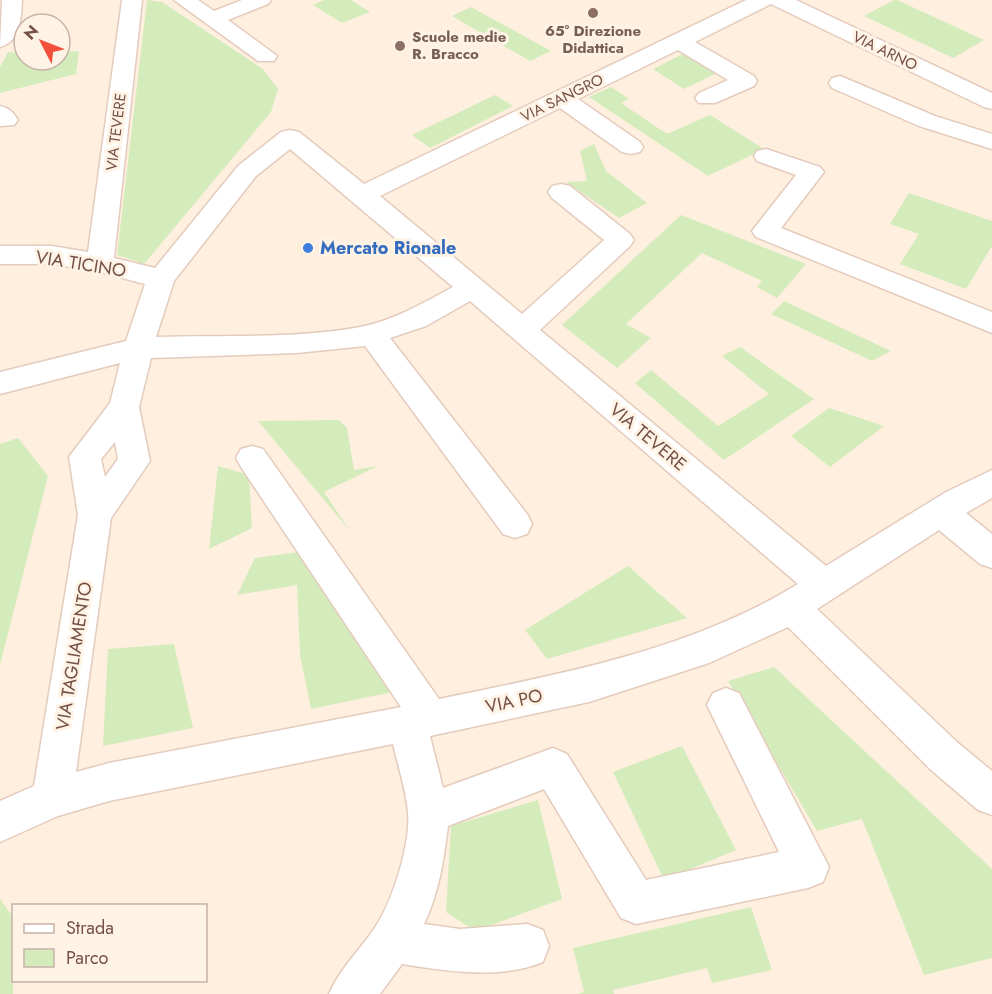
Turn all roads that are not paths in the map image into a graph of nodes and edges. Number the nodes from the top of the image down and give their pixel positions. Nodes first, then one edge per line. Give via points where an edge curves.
1 (12, 0) edge
2 (132, 0) edge
3 (184, 0) edge
4 (261, 0) edge
5 (763, 0) edge
6 (779, 0) edge
7 (213, 19) junction
8 (0, 40) edge
9 (678, 41) junction
10 (267, 56) dead end
11 (840, 83) dead end
12 (561, 98) junction
13 (707, 98) dead end
14 (992, 102) edge
15 (290, 137) joint
16 (992, 142) edge
17 (631, 147) dead end
18 (766, 156) dead end
19 (561, 192) dead end
20 (362, 195) junction
21 (0, 255) edge
22 (100, 263) junction
23 (161, 279) junction
24 (472, 288) junction
25 (992, 323) edge
26 (522, 330) junction
27 (371, 334) junction
28 (138, 348) junction
29 (0, 383) edge
30 (124, 407) junction
31 (252, 458) dead end
32 (992, 483) edge
33 (941, 512) junction
34 (95, 514) junction
35 (515, 524) dead end
36 (992, 554) edge
37 (825, 586) junction
38 (791, 607) junction
39 (726, 705) dead end
40 (419, 721) junction
41 (992, 795) edge
42 (52, 798) junction
43 (429, 813) junction
44 (0, 822) edge
45 (392, 941) junction
46 (527, 946) dead end
47 (352, 994) edge

1 - 8 street via 10,27
2 - 22 street, VIA TEVERE
3 - 7 street
4 - 7 street
5 - 9 street, VIA SANGRO
6 - 14 street, VIA ARNO
7 - 10 street
9 - 12 street, VIA SANGRO
9 - 13 street via 746,81
11 - 16 street via 927,121
12 - 17 street
12 - 20 street, VIA SANGRO
15 - 20 street, VIA TEVERE
15 - 23 street, VIA TAGLIAMENTO via 247,171
18 - 25 street via 811,172 765,231
19 - 26 street via 621,240
20 - 24 street, VIA TEVERE
21 - 22 street, VIA TICINO via 52,255
22 - 23 street, VIA TICINO
23 - 28 street, VIA TAGLIAMENTO
24 - 26 street, VIA TEVERE
24 - 27 street via 416,319
26 - 37 street, VIA TEVERE
27 - 28 street via 297,343
27 - 35 street
28 - 29 street
28 - 30 street, VIA TAGLIAMENTO
30 - 34 street, VIA TAGLIAMENTO via 134,461
30 - 34 street, VIA TAGLIAMENTO via 85,457
31 - 40 street
32 - 33 street, VIA PO
33 - 36 street
33 - 37 street, VIA PO
34 - 42 street, VIA TAGLIAMENTO
37 - 38 street, VIA PO
38 - 40 street, VIA PO via 696,652 610,678
38 - 41 street via 944,756
39 - 43 street via 808,867 636,903 553,766
40 - 42 street, VIA PO via 109,782
40 - 43 street
42 - 44 street, VIA PO
43 - 45 street via 423,861 411,904
45 - 46 street via 460,951
45 - 47 street

